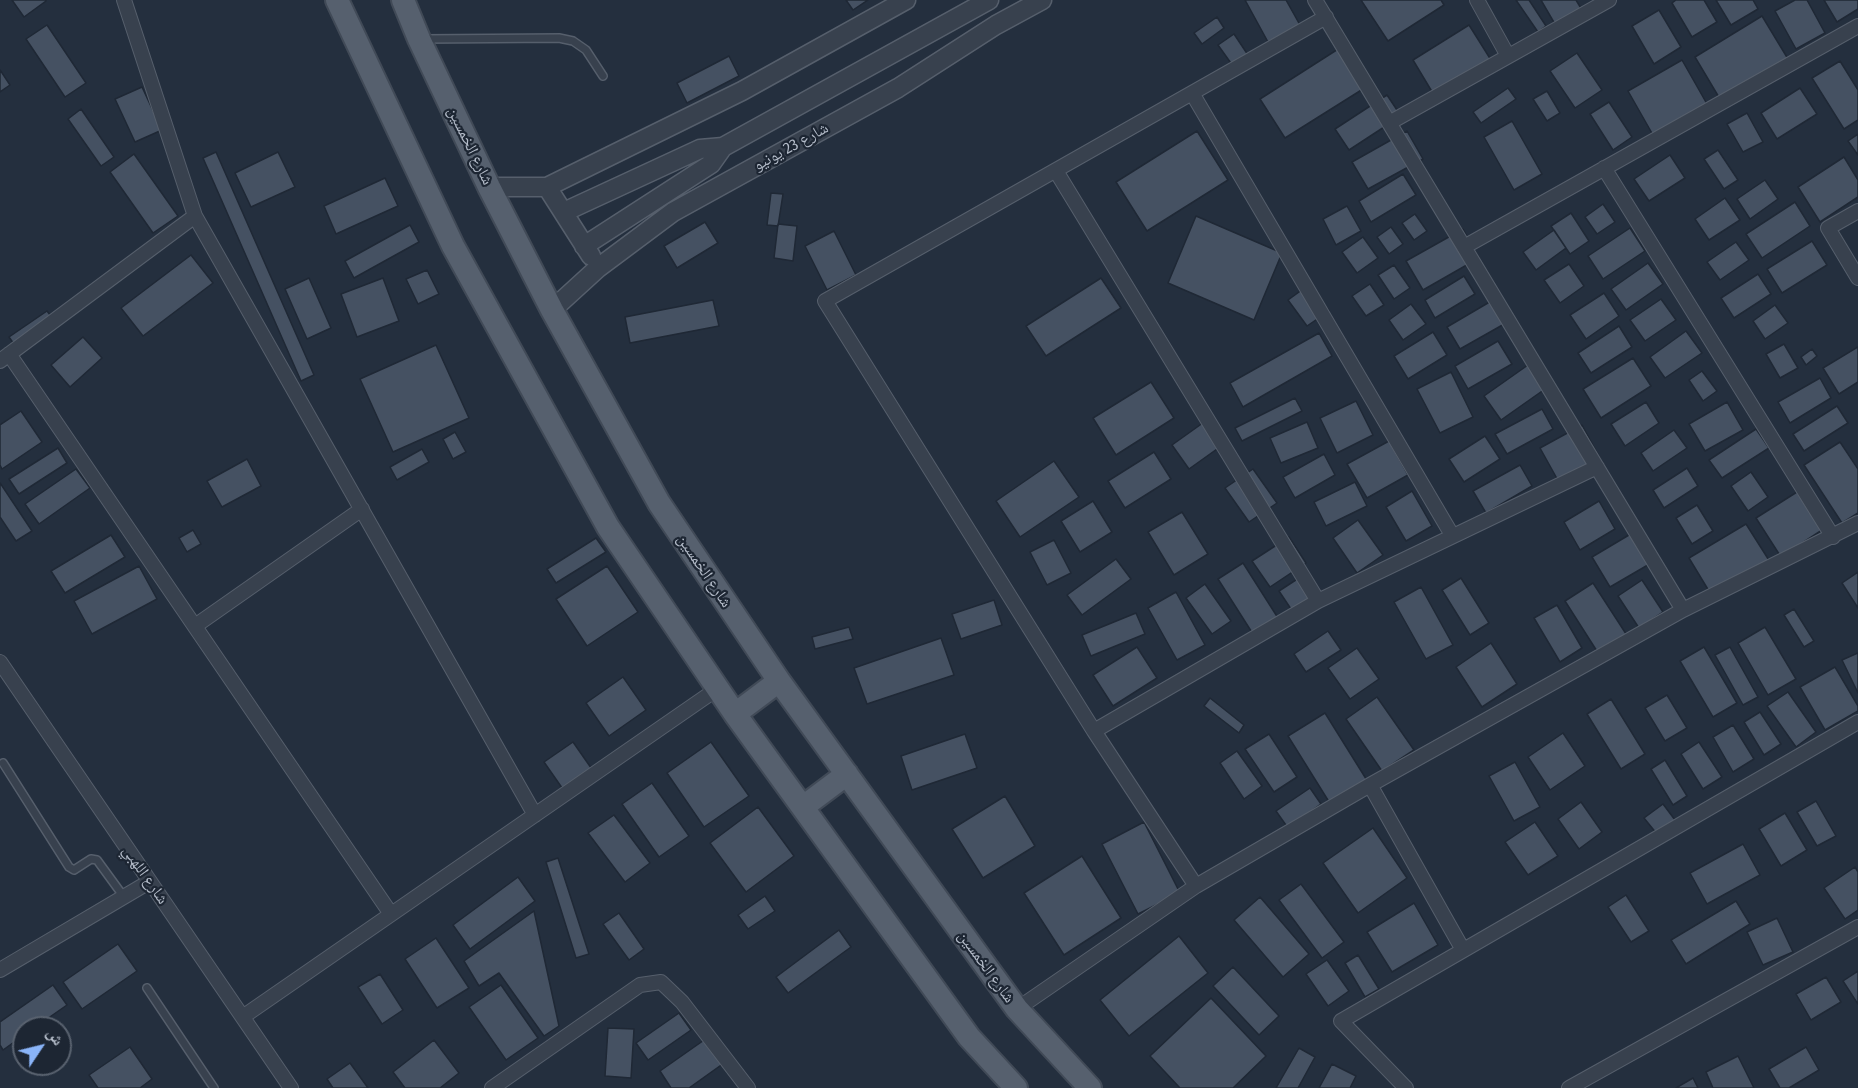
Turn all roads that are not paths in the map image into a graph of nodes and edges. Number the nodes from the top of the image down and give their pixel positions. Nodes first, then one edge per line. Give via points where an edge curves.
1 (124, 0) edge
2 (338, 0) edge
3 (403, 0) edge
4 (906, 0) edge
5 (989, 0) edge
6 (1042, 0) edge
7 (1315, 0) edge
8 (1477, 0) edge
9 (1610, 0) edge
10 (1326, 17) junction
11 (1858, 26) edge
12 (419, 39) junction
13 (1508, 56) junction
14 (603, 76) dead end
15 (1192, 93) junction
16 (1389, 123) junction
17 (723, 147) junction
18 (1604, 168) junction
19 (1056, 171) junction
20 (489, 187) junction
21 (547, 187) junction
22 (1858, 211) edge
23 (564, 212) junction
24 (195, 216) junction
25 (584, 246) junction
26 (1464, 247) junction
27 (598, 268) junction
28 (1858, 278) edge
29 (552, 310) junction
30 (5, 358) edge
31 (1597, 467) junction
32 (362, 509) junction
33 (1858, 523) edge
34 (1452, 535) junction
35 (1833, 537) junction
36 (1318, 601) junction
37 (1683, 610) junction
38 (195, 626) junction
39 (0, 662) edge
40 (779, 681) junction
41 (717, 689) junction
42 (735, 714) junction
43 (1858, 722) edge
44 (1094, 731) junction
45 (3, 763) dead end
46 (847, 774) junction
47 (1370, 785) junction
48 (803, 807) junction
49 (535, 815) junction
50 (149, 882) junction
51 (1196, 885) junction
52 (124, 897) junction
53 (391, 914) junction
54 (1858, 927) edge
55 (1463, 950) junction
56 (0, 970) edge
57 (147, 988) dead end
58 (1017, 1009) junction
59 (244, 1016) junction
60 (214, 1088) edge
61 (291, 1088) edge
62 (492, 1088) edge
63 (748, 1088) edge
64 (1016, 1088) edge
65 (1090, 1088) edge
66 (1406, 1088) edge
67 (1569, 1088) edge

1 - 24 street
2 - 41 main road via 453,246 608,527
3 - 12 main road, شارع الخمسين
4 - 21 street via 742,91
5 - 17 street
6 - 27 street, شارع 23 يونيو via 898,88 673,212
7 - 10 street
8 - 13 street
9 - 13 street
10 - 15 street
10 - 16 street
11 - 18 street
12 - 14 lane via 560,38 586,50
12 - 20 main road, شارع الخمسين
13 - 16 street
15 - 19 street
15 - 34 street
16 - 26 street
17 - 23 street via 700,149
17 - 25 street via 711,164
18 - 26 street
18 - 35 street
19 - 36 street
19 - 44 street via 825,301
20 - 21 street
20 - 29 main road, شارع الخمسين
21 - 23 street
22 - 28 street via 1828,228
23 - 25 street
24 - 30 street
24 - 32 street
25 - 27 street
26 - 31 street
27 - 29 street, شارع 23 يونيو
29 - 40 main road, شارع الخمسين via 659,503
30 - 38 street
31 - 34 street
31 - 37 street
32 - 38 street
32 - 49 street
33 - 35 street
34 - 36 street
35 - 37 street
36 - 44 street
37 - 47 street
38 - 53 street
39 - 50 street, شارع اللهبي
40 - 42 main road
40 - 46 main road, شارع الخمسين
41 - 42 main road
41 - 49 street
42 - 48 main road
43 - 55 street
44 - 51 street
45 - 52 lane via 69,867 74,870 97,860
46 - 48 main road
46 - 58 main road, شارع الخمسين
47 - 51 street
47 - 55 street
48 - 64 main road via 969,1037
49 - 53 street
50 - 52 street
50 - 59 street, شارع اللهبي
51 - 58 street
52 - 56 street
53 - 59 street
54 - 67 street
55 - 66 street via 1341,1021
57 - 60 lane
58 - 65 main road, شارع الخمسين
59 - 61 street, شارع اللهبي
62 - 63 street via 640,985 661,982 682,1002

